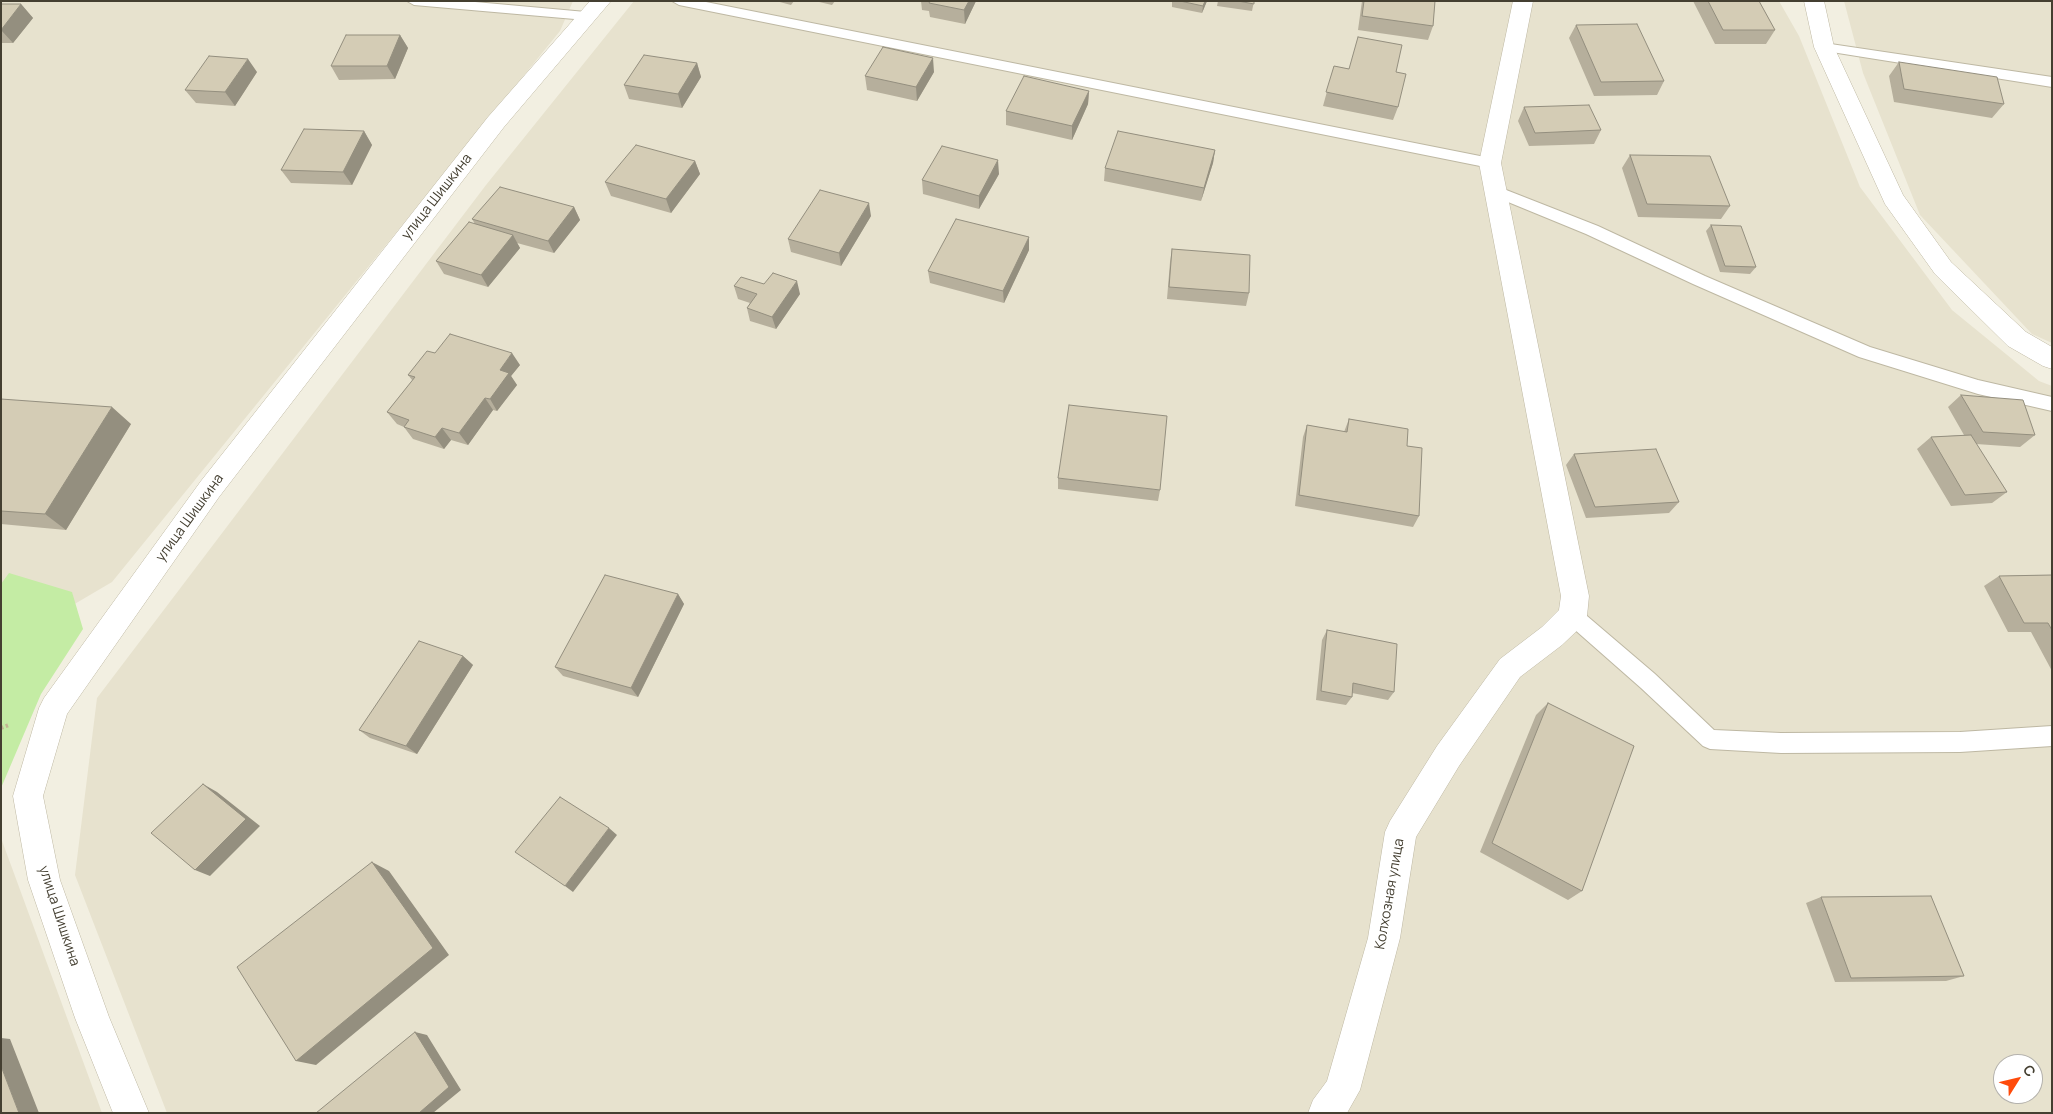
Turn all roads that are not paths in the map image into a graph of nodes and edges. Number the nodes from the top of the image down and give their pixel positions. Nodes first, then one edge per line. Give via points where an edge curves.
1 (414, 1) edge
2 (679, 1) edge
3 (1523, 1) edge
4 (1814, 1) edge
5 (594, 9) edge
6 (1824, 47) junction
7 (2052, 82) edge
8 (1490, 163) junction
9 (1496, 191) junction
10 (2052, 359) edge
11 (2052, 404) edge
12 (1573, 616) junction
13 (2052, 736) edge
14 (131, 1113) edge
15 (1326, 1113) edge

1 - 5 lane
2 - 8 lane
3 - 8 street
4 - 6 street
5 - 14 street, улица Шишкина via 496,122 210,489 54,708 28,796 44,880 92,1018
6 - 7 lane
6 - 10 street via 1893,198 1943,268 2017,339
8 - 9 street
9 - 11 lane via 1592,230 1865,352 1978,387
9 - 12 street via 1575,596
12 - 13 lane via 1710,739 1960,742
12 - 15 street, Колхозная улица via 1510,668 1448,756 1401,832 1384,938 1342,1090

